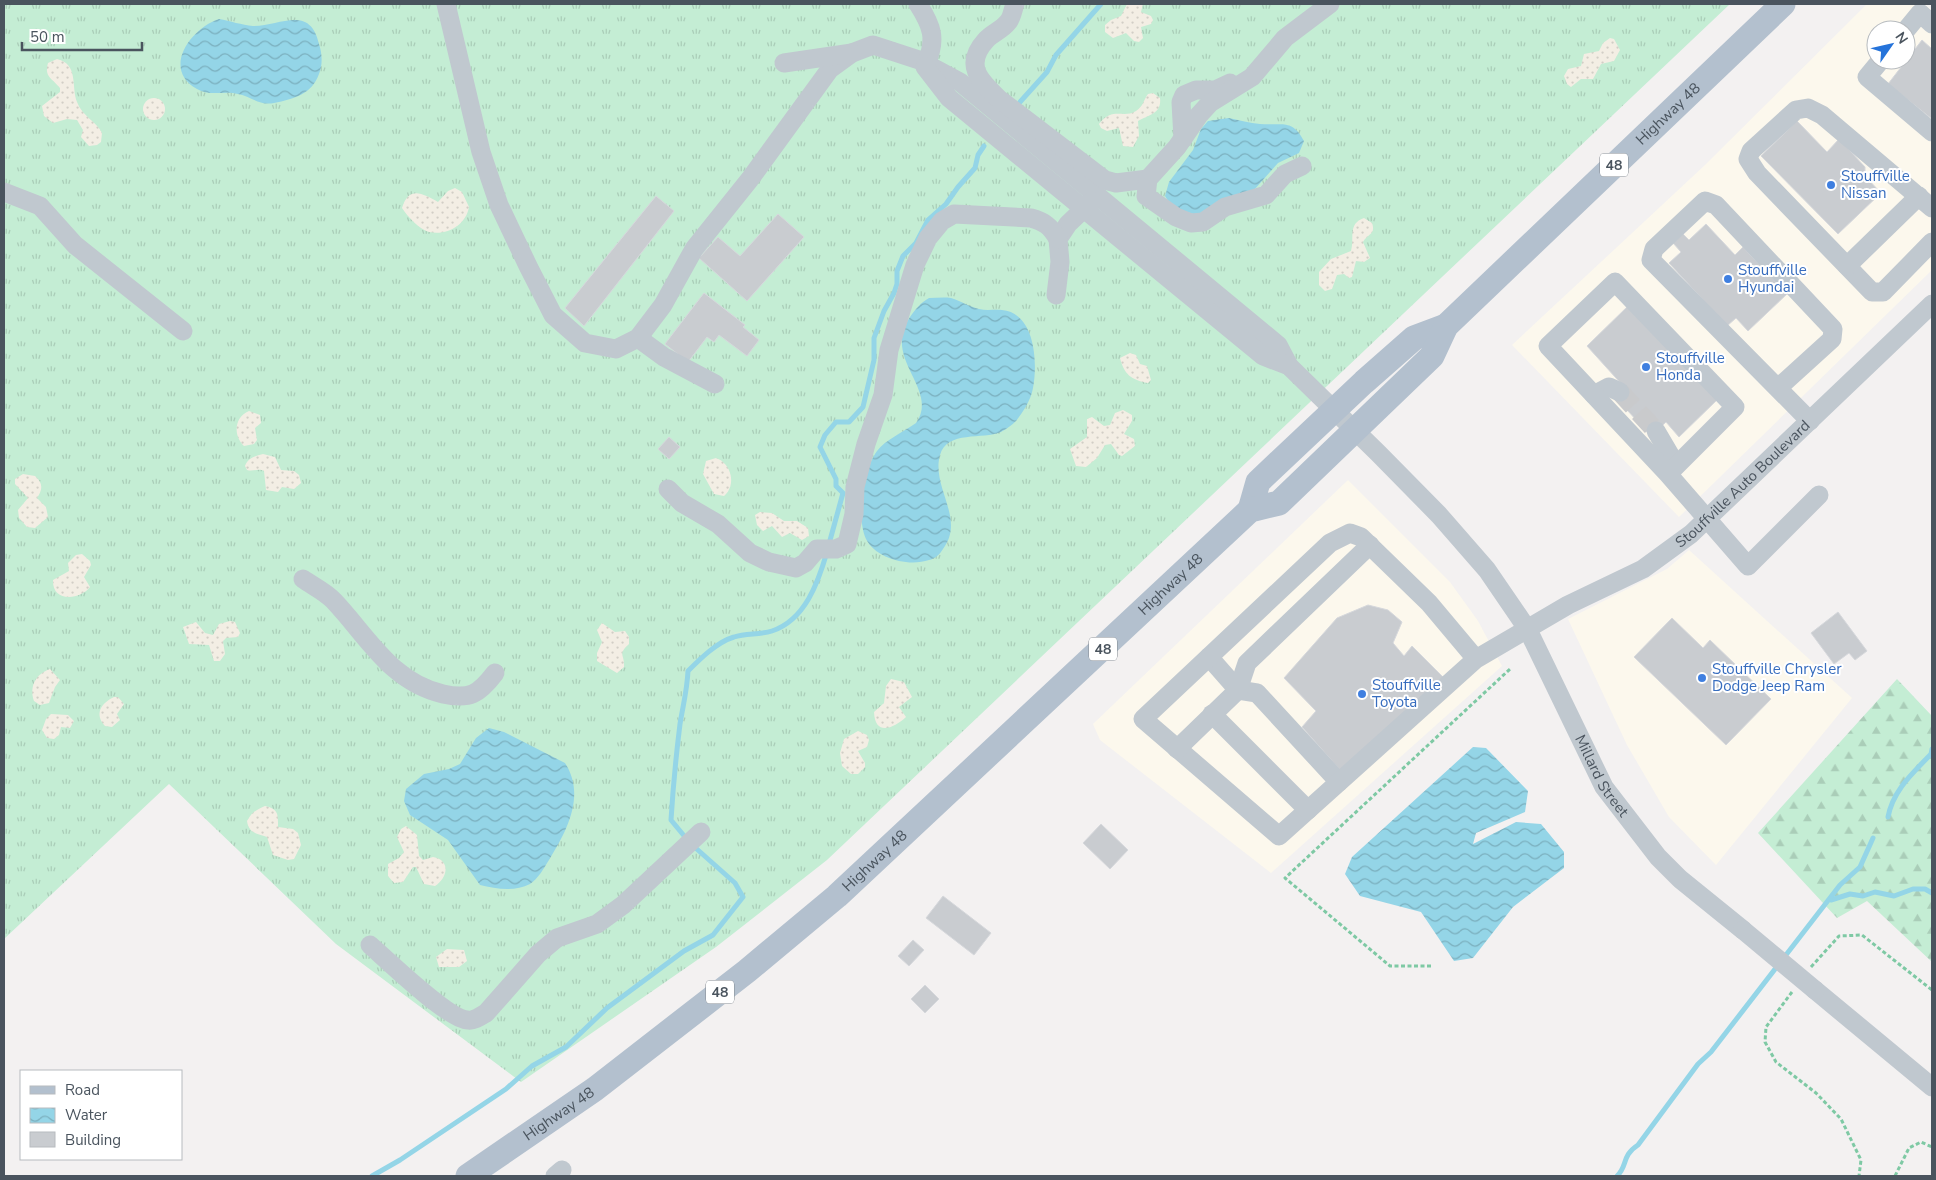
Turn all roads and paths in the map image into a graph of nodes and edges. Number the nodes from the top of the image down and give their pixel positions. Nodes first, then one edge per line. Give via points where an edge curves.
1 (446, 4) edge
2 (918, 4) edge
3 (1015, 4) edge
4 (1330, 4) edge
5 (1783, 4) edge
6 (1914, 20) edge
7 (1932, 24) edge
8 (852, 53) junction
9 (922, 62) junction
10 (784, 63) dead end
11 (1258, 70) junction
12 (1873, 70) edge
13 (1932, 132) edge
14 (1182, 139) junction
15 (1302, 166) dead end
16 (1147, 188) junction
17 (4, 192) edge
18 (1091, 202) junction
19 (1926, 202) edge
20 (1058, 239) junction
21 (1932, 242) edge
22 (1847, 266) junction
23 (1056, 295) dead end
24 (1932, 304) edge
25 (1446, 326) junction
26 (183, 331) dead end
27 (638, 338) junction
28 (715, 384) dead end
29 (1778, 388) junction
30 (1620, 392) dead end
31 (1594, 395) junction
32 (1336, 410) junction
33 (1810, 421) junction
34 (1354, 430) junction
35 (1656, 431) tunnel mouth
36 (1672, 470) junction
37 (668, 489) dead end
38 (1819, 495) dead end
39 (1250, 510) junction
40 (1708, 518) junction
41 (1370, 546) junction
42 (303, 579) dead end
43 (1528, 630) junction
44 (1209, 657) junction
45 (1476, 659) junction
46 (1510, 669) dead end
47 (495, 673) dead end
48 (1238, 690) junction
49 (1212, 714) junction
50 (1178, 749) junction
51 (1339, 782) junction
52 (1308, 810) junction
53 (699, 834) dead end
54 (370, 945) dead end
55 (1431, 966) dead end
56 (1932, 1087) edge
57 (1932, 1147) edge
58 (468, 1176) edge
59 (1895, 1176) edge

1 - 27 street via 481,152 499,205 553,315 585,343 616,349
2 - 9 street via 932,28 933,48
3 - 16 street via 1009,22 986,40 974,62 976,74 999,100 1105,180
4 - 11 street via 1285,38
5 - 25 main road, Highway 48 / 48
6 - 7 street via 1920,13
8 - 9 street via 873,45
8 - 10 street
8 - 27 street via 830,69 694,250 663,305
9 - 18 street via 949,98
11 - 14 street via 1210,104
11 - 14 street via 1214,90 1196,90 1184,95 1181,102
12 - 13 street via 1867,77
14 - 16 street
15 - 16 street via 1285,174 1266,195 1225,207 1202,222 1184,220
16 - 18 street via 1110,187
17 - 26 street via 40,206 75,244
18 - 20 street
18 - 32 street, Millard Street via 1263,356 1289,366
19 - 22 street
19 - 22 street via 1822,115 1808,108 1796,110 1751,151 1748,159 1757,173
20 - 23 street via 1060,262
20 - 37 street via 1043,221 1031,218 954,214 942,221 928,238 915,265 889,350 883,395 855,488 854,514 846,544 817,549 796,568 769,562 750,553 718,524 682,503
21 - 22 street via 1883,292 1872,292
24 - 33 street, Stouffville Auto Boulevard
25 - 32 main road, Highway 48 / 48 via 1414,338
25 - 34 main road, Highway 48 / 48 via 1432,356
27 - 28 street via 664,357
29 - 29 street via 1651,260 1654,249 1705,201 1716,205 1832,329 1832,339
29 - 33 street
30 - 31 street via 1609,387
31 - 36 street
31 - 36 street via 1548,346 1614,282 1735,407
32 - 34 street, Millard Street
32 - 39 main road, Highway 48 / 48 via 1258,482
33 - 40 street, Stouffville Auto Boulevard
34 - 39 main road, Highway 48 / 48 via 1279,503
34 - 43 street, Millard Street via 1432,508 1487,570
35 - 36 street
36 - 40 street
38 - 40 street via 1748,566
39 - 58 main road, Highway 48 / 48 via 838,896 595,1089
40 - 43 street, Stouffville Auto Boulevard via 1643,569 1568,605
41 - 44 street via 1361,537 1350,533 1330,543
41 - 45 street via 1428,603
41 - 48 street via 1247,663
42 - 47 street via 333,600 371,646 408,681 431,691 467,697 482,689
43 - 45 street, Stouffville Auto Boulevard
43 - 56 street, Millard Street, bridge via 1604,787 1658,857 1680,879
44 - 48 street
44 - 50 street via 1143,719
45 - 51 street, Stouffville Auto Boulevard
46 - 55 path via 1286,878 1390,966
48 - 49 street
48 - 51 street via 1257,694
49 - 50 street
49 - 52 street
50 - 52 street, Stouffville Auto Boulevard via 1279,836
51 - 52 street, Stouffville Auto Boulevard
53 - 54 street via 623,905 597,924 557,938 478,1018 468,1020 450,1013
57 - 59 path via 1921,1142 1909,1148

